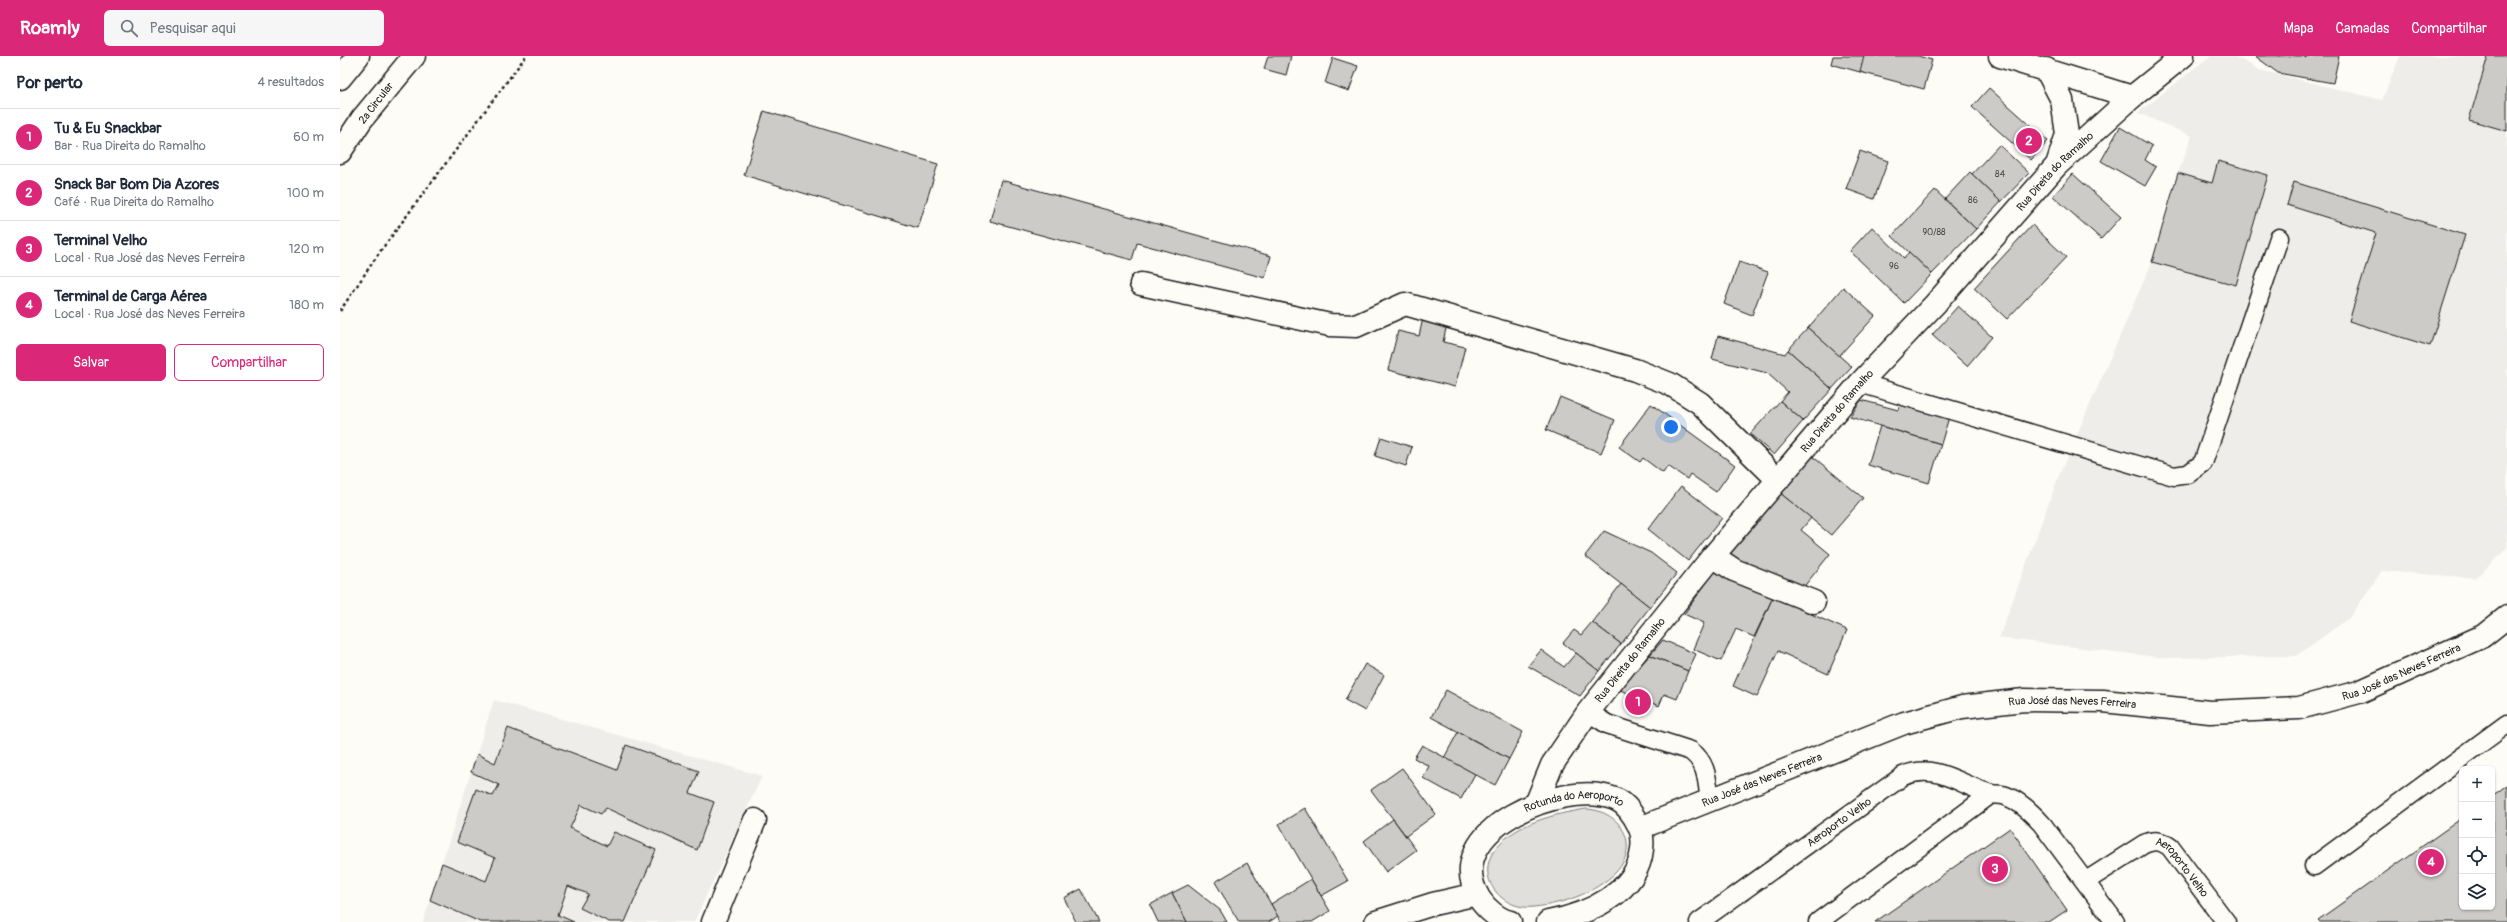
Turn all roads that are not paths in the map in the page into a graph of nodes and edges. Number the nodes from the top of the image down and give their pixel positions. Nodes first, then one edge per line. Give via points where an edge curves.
1 (358, 56) edge
2 (414, 56) edge
3 (2000, 56) edge
4 (2183, 56) edge
5 (2046, 69) junction
6 (340, 78) edge
7 (2132, 97) junction
8 (340, 152) edge
9 (2057, 165) junction
10 (2279, 238) dead end
11 (1141, 284) dead end
12 (1860, 383) junction
13 (1778, 480) junction
14 (1713, 556) junction
15 (1814, 602) dead end
16 (2507, 618) edge
17 (1588, 712) junction
18 (2507, 724) edge
19 (1991, 794) junction
20 (1710, 801) junction
21 (1536, 804) junction
22 (755, 820) dead end
23 (1640, 828) junction
24 (2314, 866) dead end
25 (2086, 881) junction
26 (1477, 894) junction
27 (713, 922) edge
28 (1376, 922) edge
29 (1510, 922) edge
30 (1548, 922) edge
31 (1699, 922) edge
32 (1818, 922) edge
33 (2115, 922) edge
34 (2226, 922) edge

1 - 6 main road
2 - 8 main road, 2ª Circular via 362,119
3 - 5 main road
4 - 7 main road, Rua Direita do Ramalho
5 - 7 main road
5 - 9 main road via 2062,100 2067,134
7 - 9 main road, Rua Direita do Ramalho
9 - 12 main road, Rua Direita do Ramalho via 1936,304
10 - 12 lane via 2203,462 2188,474 2174,476
11 - 13 main road via 1330,325 1356,326 1405,304 1635,370 1670,384 1700,403
12 - 13 main road, Rua Direita do Ramalho
13 - 14 main road, Rua Direita do Ramalho
14 - 15 main road via 1734,570
14 - 17 main road, Rua Direita do Ramalho
16 - 20 main road, Rua José das Neves Ferreira via 2483,636 2360,692 2299,708 2210,712 2103,701 2024,700 1962,708 1904,723
17 - 20 lane via 1607,724 1694,754 1706,770
17 - 21 main road, Rua Direita do Ramalho via 1552,765
18 - 24 lane
19 - 25 lane, Aeroporto Velho via 2005,795 2029,810
19 - 31 lane, Aeroporto Velho via 1933,772 1916,771 1903,776
19 - 32 lane
20 - 23 main road, Rua José das Neves Ferreira via 1673,813
21 - 23 main road, Rotunda do Aeroporto via 1585,792 1602,793 1618,800 1632,813
21 - 26 main road, Rotunda do Aeroporto via 1493,828 1482,839 1475,854 1472,870
22 - 27 main road
23 - 30 main road, Rotunda do Aeroporto via 1643,843 1641,858 1636,872 1627,884 1592,907
25 - 33 lane, Aeroporto Velho
25 - 34 lane, Aeroporto Velho via 2144,844 2153,840 2163,842 2170,847
26 - 28 main road via 1432,904
26 - 29 main road, Rotunda do Aeroporto via 1492,913

